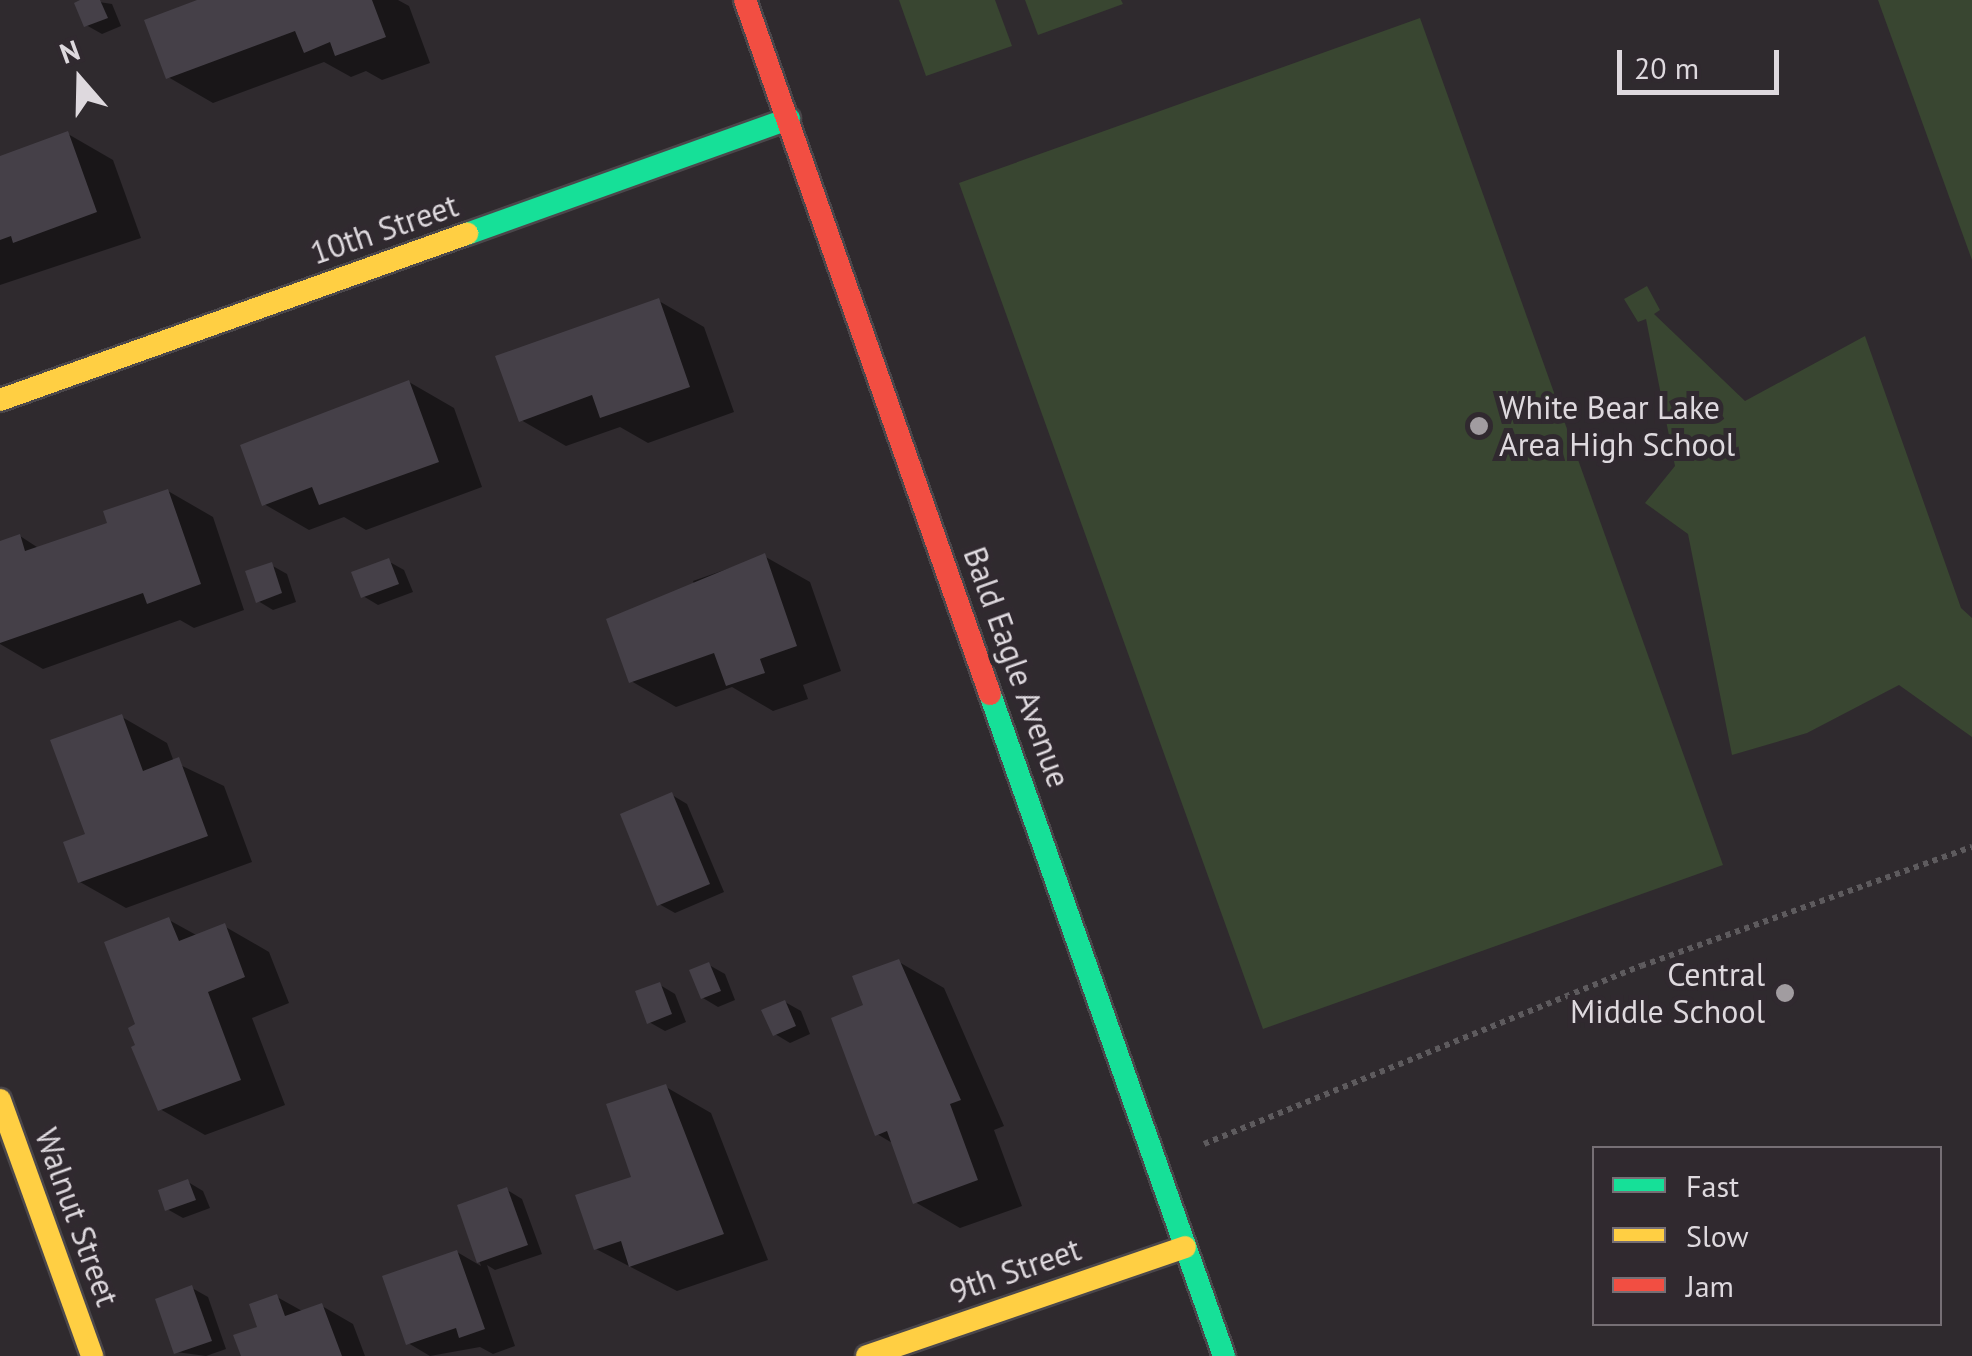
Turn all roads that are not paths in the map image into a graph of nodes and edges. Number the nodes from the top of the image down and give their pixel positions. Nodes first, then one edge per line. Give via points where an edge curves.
1 (746, 0) edge
2 (789, 119) junction
3 (0, 400) edge
4 (0, 1100) edge
5 (1185, 1247) junction
6 (92, 1356) edge
7 (867, 1356) edge
8 (1224, 1356) edge

1 - 2 street, Bald Eagle Avenue
2 - 3 street, 10th Street
2 - 5 street, Bald Eagle Avenue
4 - 6 street, Walnut Street
5 - 7 street, 9th Street
5 - 8 street, Bald Eagle Avenue

